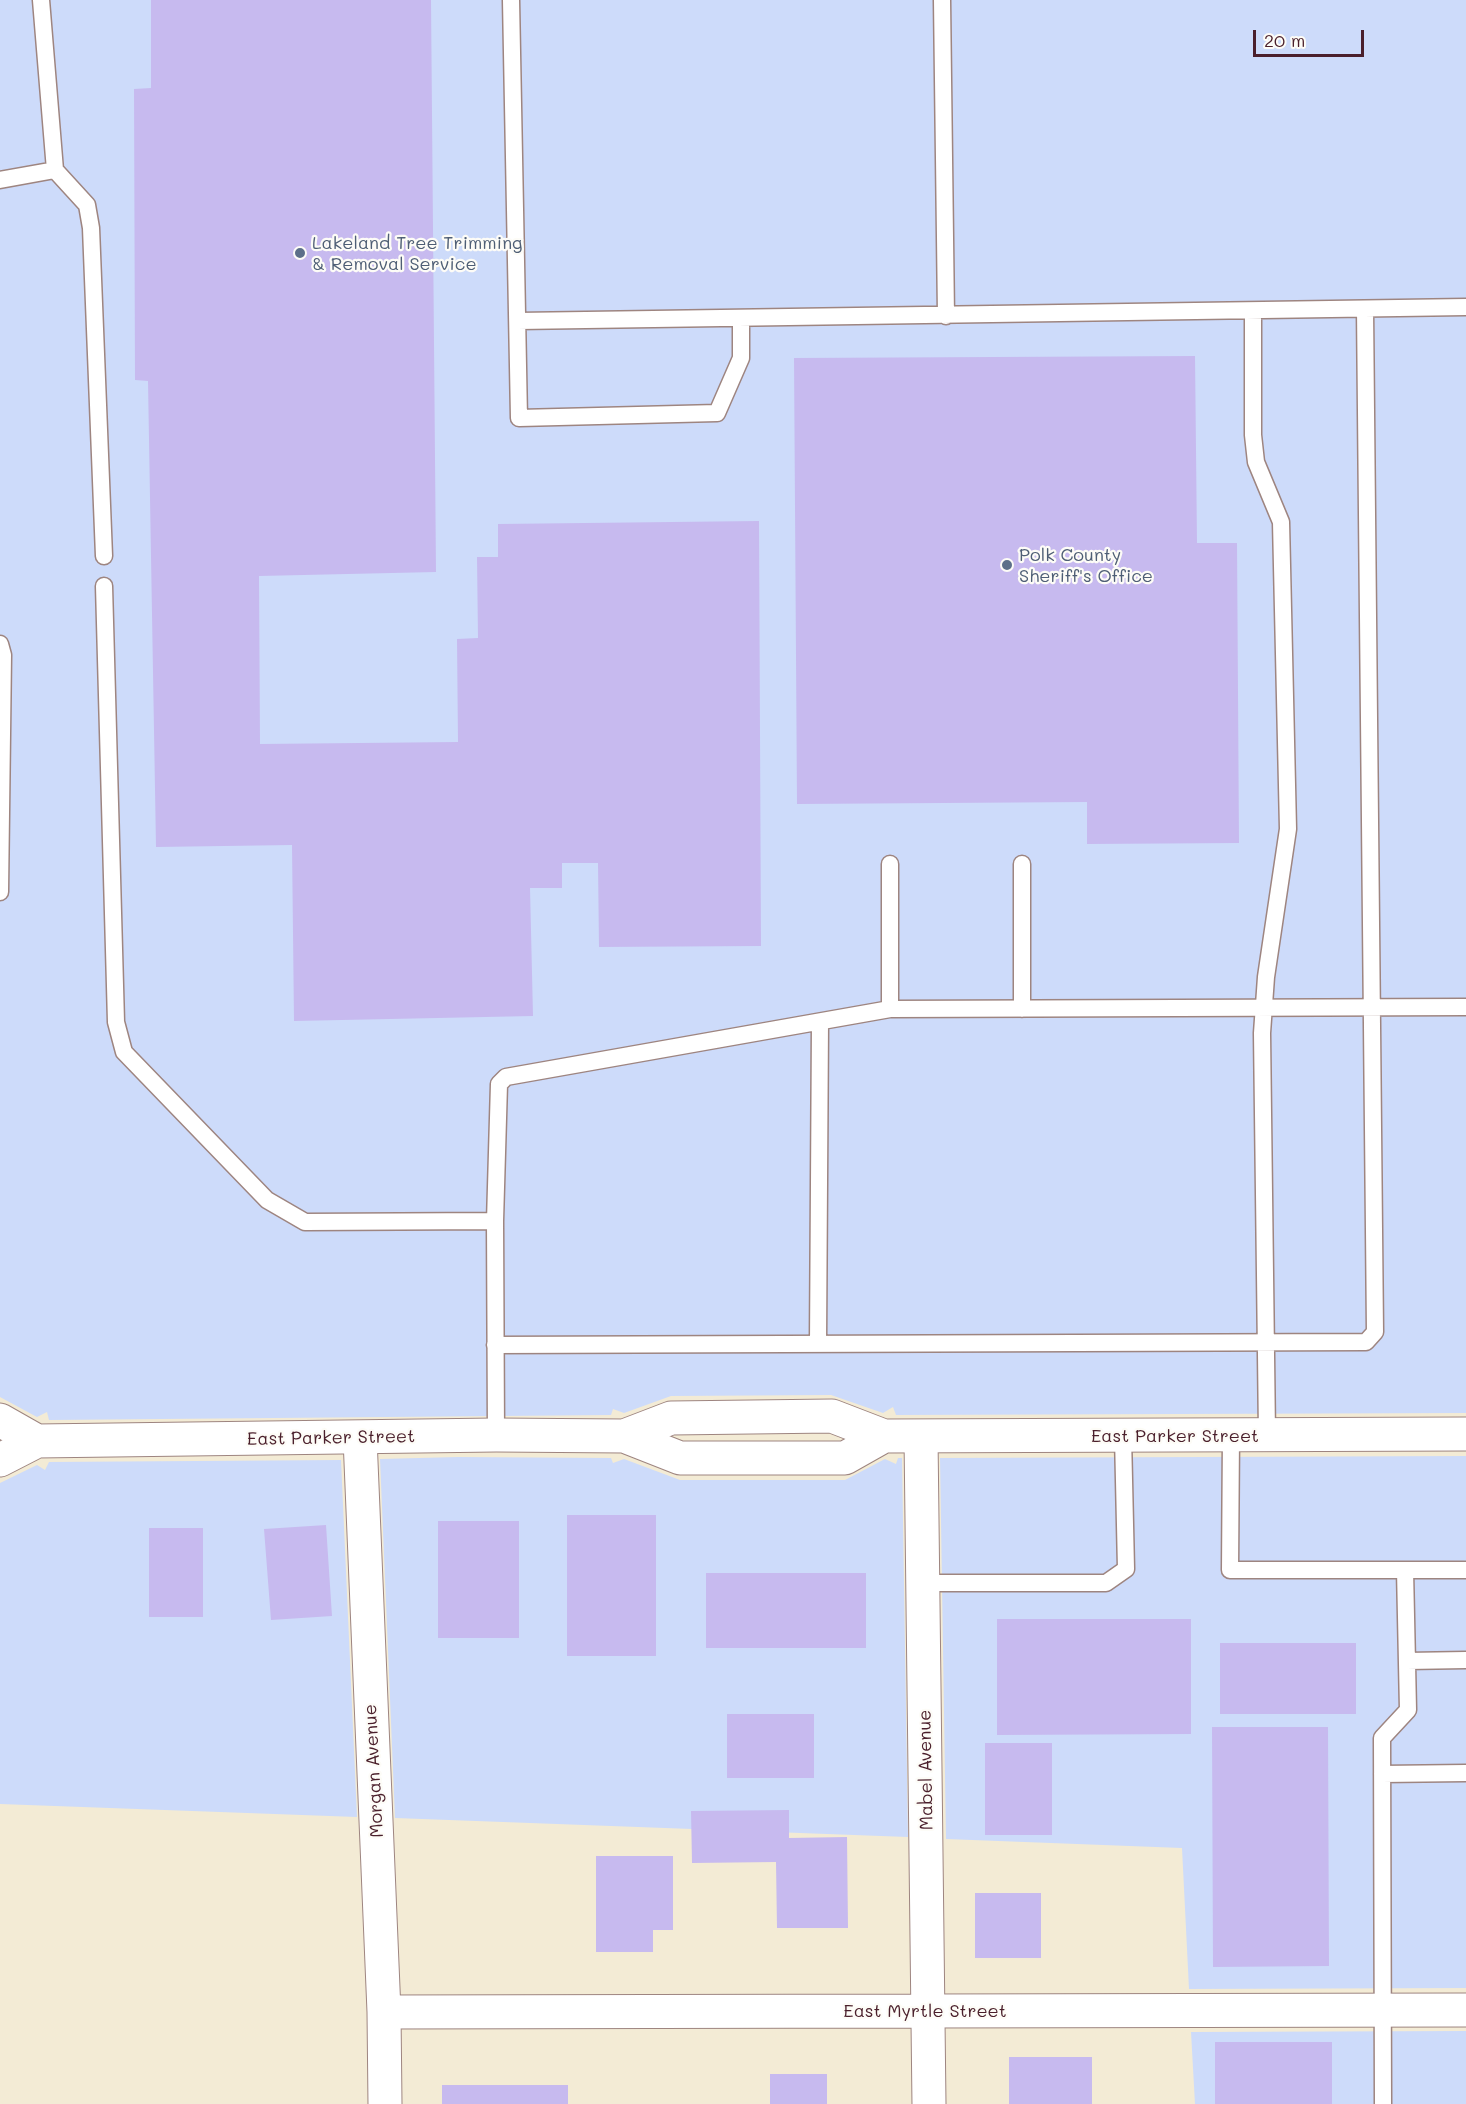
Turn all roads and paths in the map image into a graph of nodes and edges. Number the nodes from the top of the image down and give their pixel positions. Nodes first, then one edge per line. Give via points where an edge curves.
1 (41, 0) edge
2 (511, 0) edge
3 (942, 0) edge
4 (55, 170) junction
5 (0, 180) edge
6 (1466, 307) edge
7 (1365, 309) junction
8 (1253, 311) junction
9 (946, 316) junction
10 (741, 318) junction
11 (518, 321) junction
12 (104, 556) dead end
13 (104, 586) dead end
14 (0, 644) edge
15 (890, 864) dead end
16 (1023, 864) dead end
17 (0, 892) edge
18 (1266, 1008) junction
19 (1372, 1008) junction
20 (1466, 1008) edge
21 (890, 1009) junction
22 (1022, 1009) junction
23 (820, 1022) junction
24 (495, 1221) junction
25 (1266, 1342) junction
26 (818, 1344) junction
27 (495, 1345) junction
28 (0, 1420) edge
29 (1466, 1434) edge
30 (496, 1436) junction
31 (1123, 1436) junction
32 (1231, 1436) junction
33 (1267, 1436) junction
34 (921, 1437) junction
35 (360, 1438) junction
36 (37, 1441) junction
37 (0, 1460) edge
38 (1405, 1570) junction
39 (1466, 1570) edge
40 (924, 1583) junction
41 (1466, 1660) edge
42 (1407, 1661) junction
43 (1466, 1773) edge
44 (1382, 1774) junction
45 (1383, 2010) junction
46 (1466, 2010) edge
47 (929, 2011) junction
48 (384, 2012) junction
49 (385, 2104) edge
50 (929, 2104) edge
51 (1383, 2104) edge

1 - 4 lane
2 - 11 lane
3 - 9 lane
4 - 5 lane
4 - 12 lane via 87,205 91,228
6 - 7 lane
7 - 8 lane
7 - 19 lane
8 - 9 lane
8 - 18 lane via 1256,462 1281,522 1288,829 1266,977
9 - 10 lane
10 - 11 lane
10 - 11 lane via 741,358 717,413 519,418
13 - 24 lane via 116,1022 124,1052 267,1200 305,1222
14 - 17 lane
15 - 21 lane
16 - 22 lane
18 - 19 lane
18 - 22 lane
18 - 25 lane via 1262,1033
19 - 20 lane
19 - 25 lane via 1375,1332 1366,1342
21 - 22 lane
21 - 23 lane
23 - 24 lane via 506,1077 499,1083
23 - 26 lane
24 - 27 lane
25 - 26 lane
25 - 33 lane
26 - 27 lane
27 - 30 lane
28 - 36 street
29 - 33 street, East Parker Street
30 - 34 street, East Parker Street via 624,1436 670,1418 832,1416 884,1436
30 - 35 street, East Parker Street
31 - 32 street, East Parker Street
31 - 34 street, East Parker Street
31 - 40 lane via 1126,1569 1106,1583
32 - 33 street, East Parker Street
32 - 38 lane via 1230,1570
34 - 40 street, Mabel Avenue
35 - 36 street, East Parker Street
35 - 48 street, Morgan Avenue
36 - 37 street, East Parker Street
38 - 39 lane
38 - 42 lane
40 - 47 street, Mabel Avenue
41 - 42 lane
42 - 44 lane via 1408,1710 1382,1738
43 - 44 lane
44 - 45 lane
45 - 46 street, East Myrtle Street
45 - 47 street, East Myrtle Street
45 - 51 lane
47 - 48 street, East Myrtle Street
47 - 50 street, Mabel Avenue
48 - 49 street, Morgan Avenue

